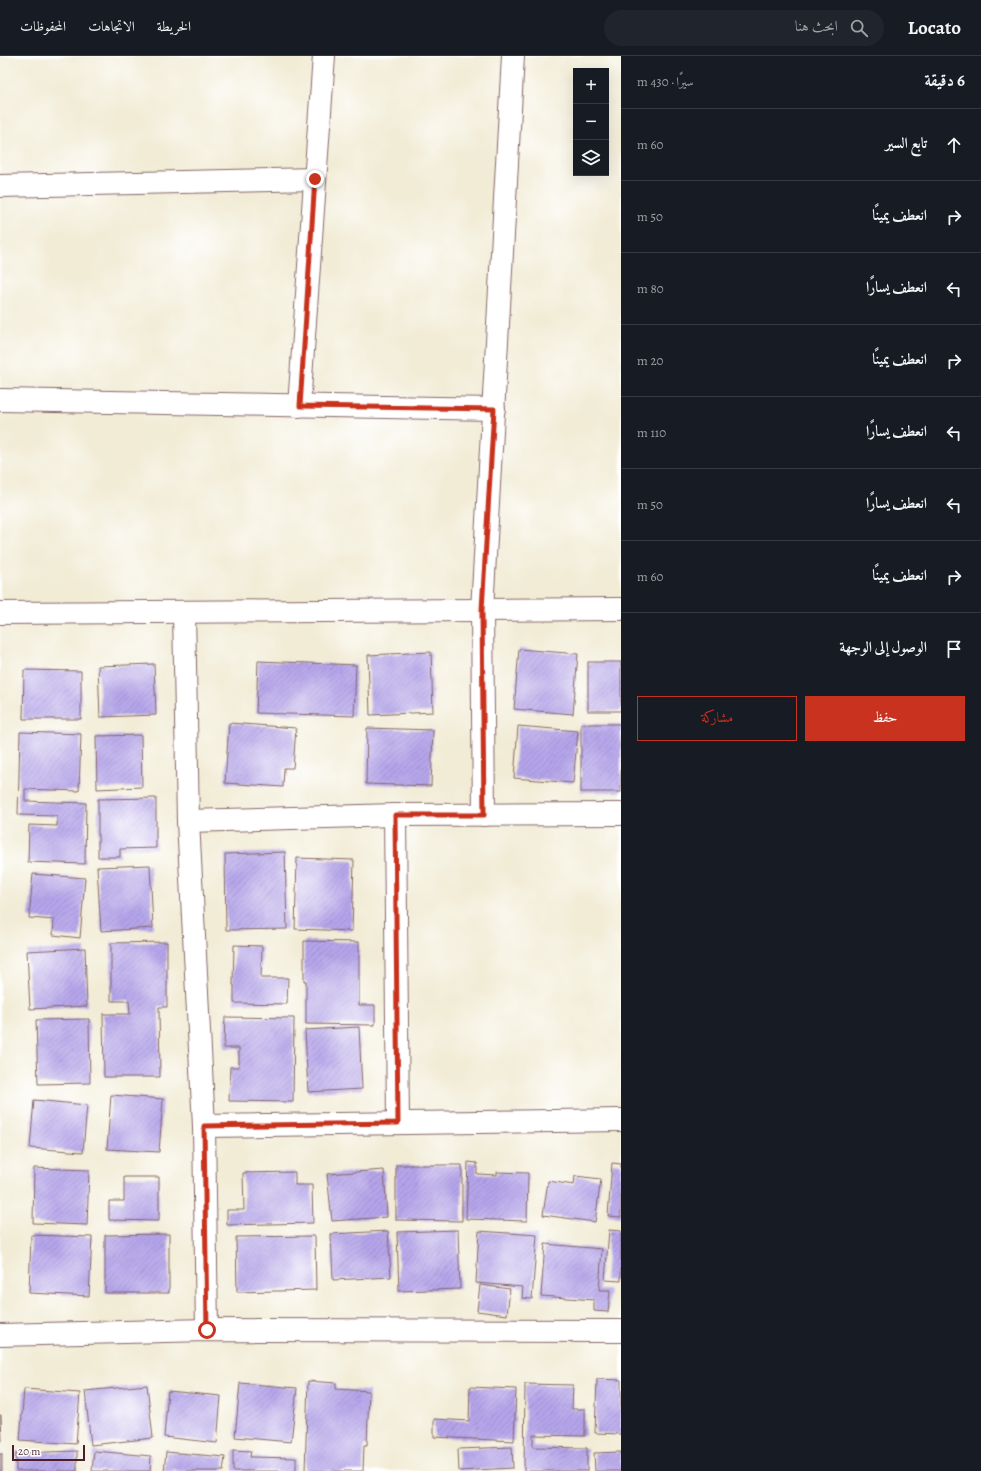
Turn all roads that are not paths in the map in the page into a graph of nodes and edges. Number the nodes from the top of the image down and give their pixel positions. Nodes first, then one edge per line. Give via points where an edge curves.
1 (324, 56) edge
2 (513, 56) edge
3 (315, 179) junction
4 (0, 186) edge
5 (0, 400) edge
6 (300, 406) junction
7 (494, 409) junction
8 (621, 609) edge
9 (482, 610) junction
10 (184, 612) junction
11 (0, 613) edge
12 (621, 814) edge
13 (395, 815) junction
14 (484, 815) junction
15 (188, 821) junction
16 (621, 1120) edge
17 (398, 1123) junction
18 (204, 1126) junction
19 (207, 1330) junction
20 (621, 1331) edge
21 (0, 1335) edge

1 - 3 street
2 - 7 street
3 - 4 street
3 - 6 street
5 - 6 street
6 - 7 street
7 - 9 street
8 - 9 street
9 - 10 street
9 - 14 street
10 - 11 street
10 - 15 street
12 - 14 street
13 - 14 street
13 - 15 street
13 - 17 street
15 - 18 street
16 - 17 street
17 - 18 street
18 - 19 street
19 - 20 street
19 - 21 street

